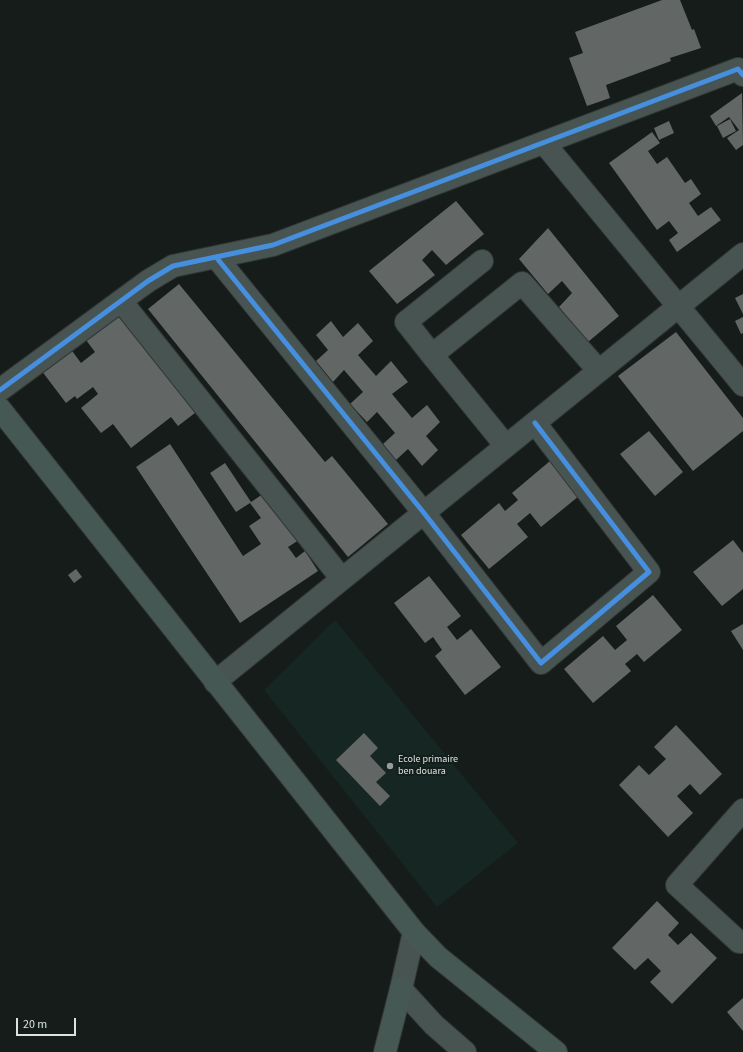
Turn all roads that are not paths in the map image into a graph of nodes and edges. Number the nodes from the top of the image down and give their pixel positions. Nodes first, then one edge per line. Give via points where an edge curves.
1 (741, 71) edge
2 (544, 143) junction
3 (743, 254) edge
4 (216, 257) junction
5 (482, 261) dead end
6 (121, 301) junction
7 (678, 307) junction
8 (432, 355) junction
9 (599, 371) junction
10 (743, 385) edge
11 (0, 390) edge
12 (0, 409) edge
13 (535, 423) junction
14 (506, 446) junction
15 (424, 513) junction
16 (342, 579) junction
17 (215, 682) junction
18 (743, 810) edge
19 (414, 932) junction
20 (743, 942) edge
21 (400, 989) junction
22 (385, 1052) edge
23 (465, 1052) edge
24 (556, 1052) edge

1 - 2 street
2 - 4 street via 273,245
2 - 7 street
3 - 7 street
4 - 6 street via 173,266
4 - 15 street
5 - 8 street via 406,322
6 - 11 street
6 - 16 street
7 - 9 street
7 - 10 street
8 - 9 street via 522,283
8 - 14 street
9 - 13 street
12 - 17 main road
13 - 14 street
13 - 15 street via 650,572 540,663
14 - 15 street
15 - 16 street
16 - 17 street
17 - 19 main road
18 - 20 street via 677,885 739,942
19 - 21 street
19 - 24 main road via 438,957
21 - 22 main road
21 - 23 street via 434,1025

